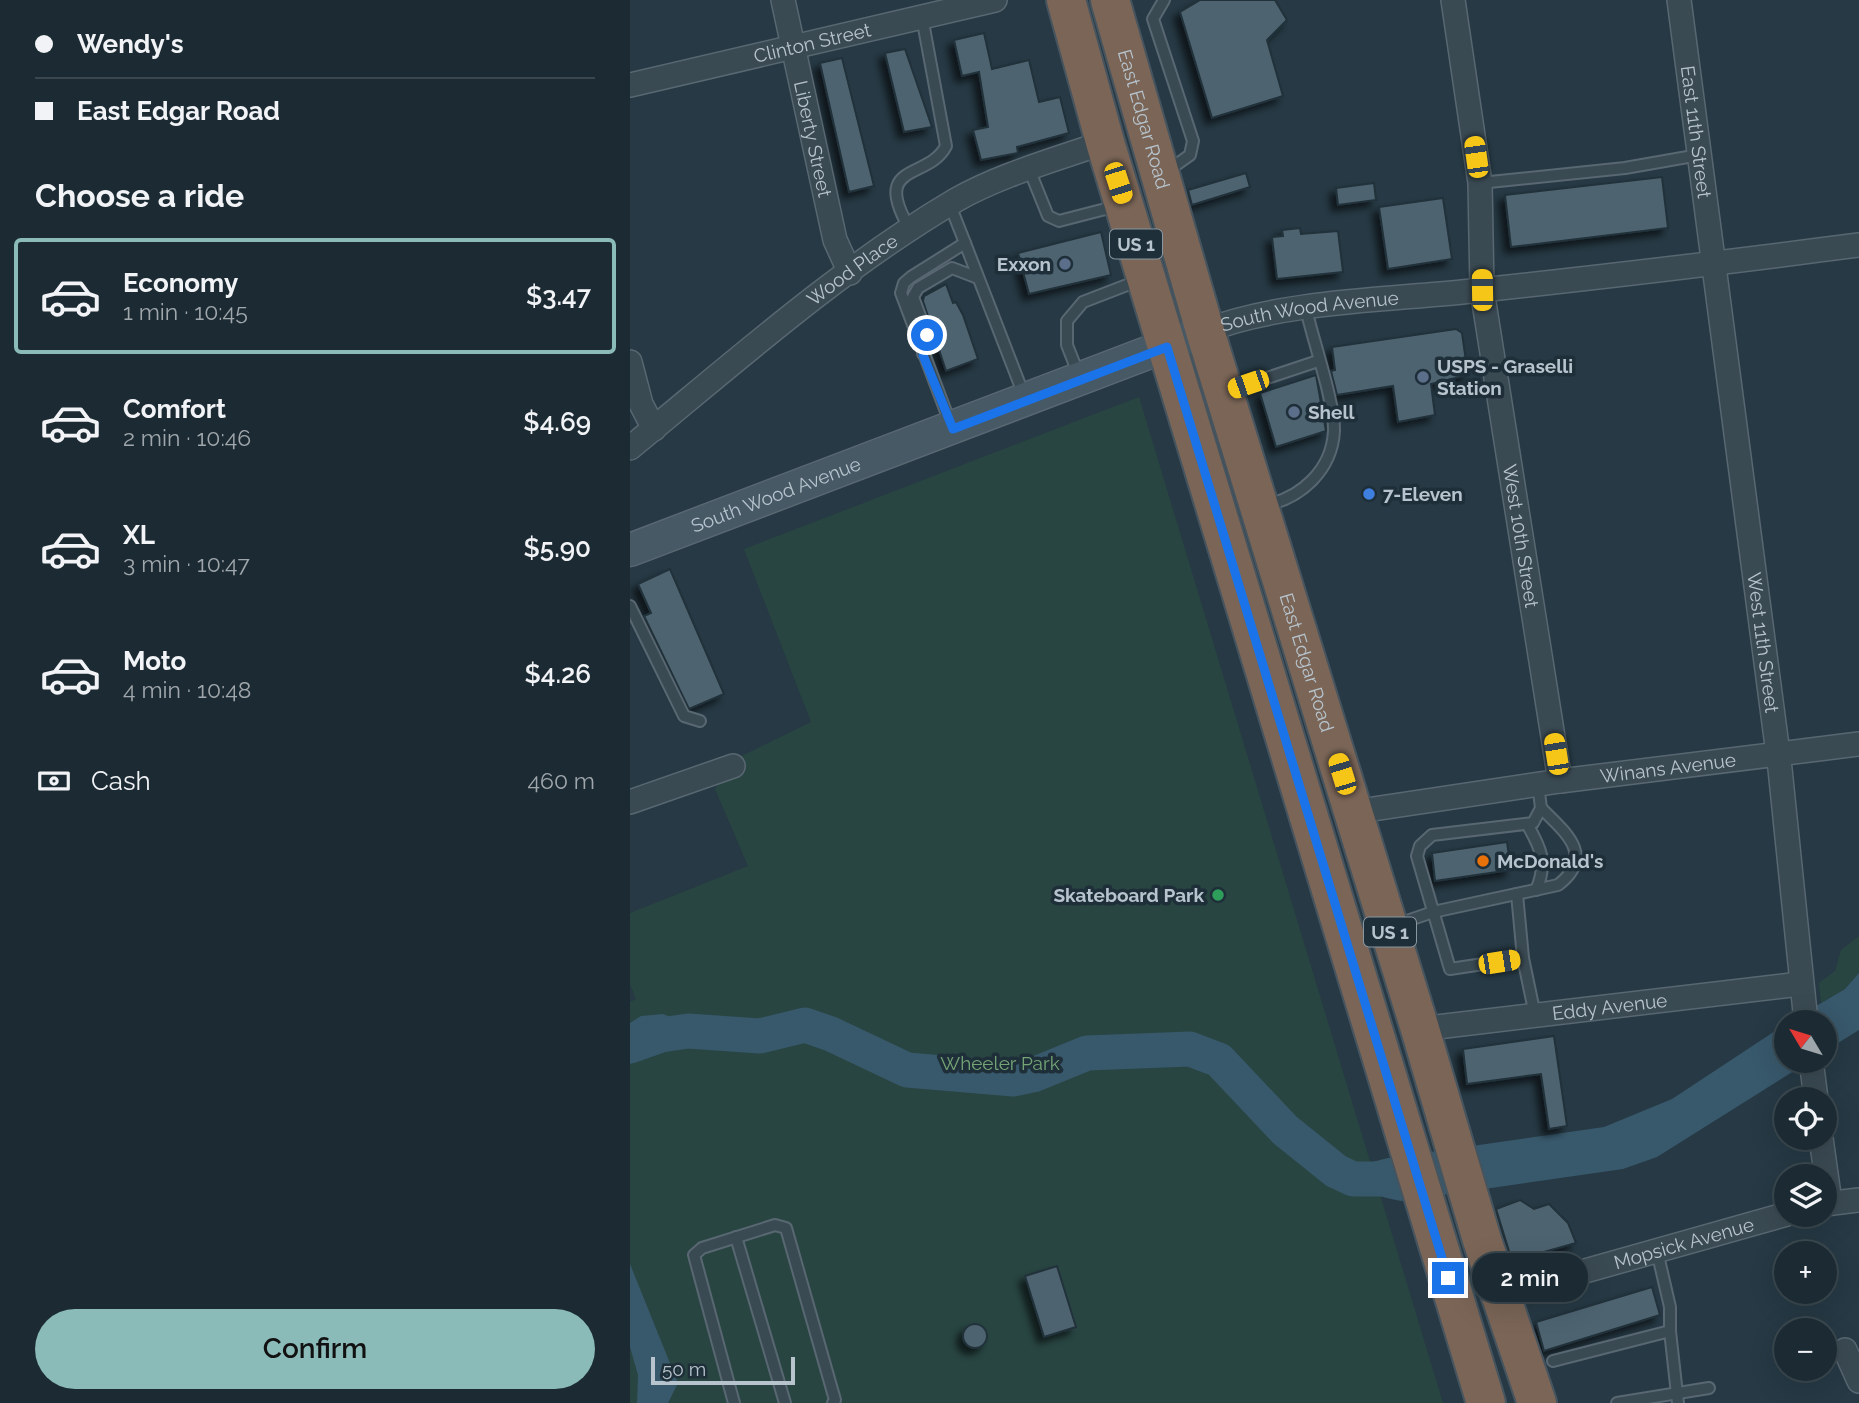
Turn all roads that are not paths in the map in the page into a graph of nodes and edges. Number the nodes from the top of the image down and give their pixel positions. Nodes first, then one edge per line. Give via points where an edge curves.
1 (783, 0) edge
2 (995, 0) edge
3 (1066, 0) edge
4 (1110, 0) edge
5 (1164, 0) edge
6 (1453, 0) edge
7 (1679, 0) edge
8 (932, 10) edge
9 (794, 47) junction
10 (630, 85) edge
11 (1105, 142) junction
12 (1699, 155) junction
13 (1030, 169) junction
14 (1161, 175) junction
15 (1480, 183) junction
16 (1124, 204) junction
17 (950, 205) junction
18 (911, 231) junction
19 (965, 243) junction
20 (1859, 245) edge
21 (1714, 264) junction
22 (850, 273) junction
23 (978, 278) junction
24 (1146, 279) junction
25 (1482, 290) junction
26 (1306, 309) junction
27 (1205, 331) junction
28 (1167, 347) junction
29 (923, 355) junction
30 (1318, 361) junction
31 (630, 362) edge
32 (1081, 380) junction
33 (1225, 392) junction
34 (1026, 401) junction
35 (654, 429) junction
36 (953, 429) junction
37 (630, 448) edge
38 (1259, 506) junction
39 (630, 550) edge
40 (630, 606) edge
41 (700, 721) dead end
42 (1859, 744) edge
43 (1778, 754) junction
44 (733, 766) dead end
45 (1549, 783) junction
46 (630, 803) edge
47 (1541, 808) junction
48 (1353, 812) junction
49 (1527, 824) junction
50 (1536, 890) junction
51 (1517, 894) junction
52 (1433, 912) junction
53 (1389, 928) junction
54 (1523, 958) junction
55 (1800, 984) junction
56 (1804, 1010) edge
57 (1535, 1015) junction
58 (1420, 1029) junction
59 (1859, 1199) edge
60 (1837, 1202) edge
61 (1774, 1218) edge
62 (736, 1237) junction
63 (1657, 1251) junction
64 (1500, 1295) junction
65 (1670, 1331) junction
66 (1845, 1350) dead end
67 (1553, 1361) dead end
68 (1859, 1381) edge
69 (1709, 1388) dead end
70 (1678, 1398) edge
71 (1540, 1402) edge
72 (734, 1403) edge
73 (785, 1403) edge
74 (833, 1403) edge
75 (1486, 1403) edge
76 (1617, 1403) edge

1 - 9 street, Liberty Street
2 - 8 street, Clinton Street
3 - 11 highway, US 1
4 - 14 highway, East Edgar Road / US 1
5 - 14 lane via 1153,19 1193,141 1190,155
6 - 15 street, West 10th Street
7 - 12 street, East 11th Street
8 - 9 street, Clinton Street
8 - 18 lane via 946,146 929,163 905,174 898,186 897,208
9 - 10 street, Clinton Street
9 - 22 street, Liberty Street via 835,240
11 - 13 street, Wood Place
11 - 16 highway, US 1
12 - 15 lane via 1625,168
12 - 21 street, East 11th Street
13 - 16 lane via 1048,216 1059,221
13 - 17 street, Wood Place
14 - 27 highway, East Edgar Road / US 1
15 - 25 street, West 10th Street
16 - 24 highway, US 1
17 - 18 street, Wood Place
17 - 19 lane
18 - 22 street, Wood Place
19 - 23 lane
19 - 29 lane via 904,283 902,302
20 - 21 street, South Wood Avenue
21 - 25 street, South Wood Avenue
21 - 43 street, West 11th Street
22 - 35 street, Wood Place
23 - 29 lane via 952,268 918,288 913,297 927,335
23 - 34 lane
24 - 28 highway, US 1
24 - 32 lane via 1083,302 1067,321 1067,345
25 - 26 street, South Wood Avenue
25 - 45 street, West 10th Street
26 - 27 street, South Wood Avenue via 1236,319
26 - 30 lane
27 - 28 main road, South Wood Avenue
27 - 33 highway, East Edgar Road / US 1
28 - 32 main road, South Wood Avenue
28 - 75 highway, US 1
29 - 36 lane
30 - 33 lane
30 - 38 lane via 1332,415 1331,447 1300,494
31 - 35 street via 641,404
32 - 34 main road, South Wood Avenue
33 - 38 highway, East Edgar Road / US 1
34 - 36 main road, South Wood Avenue
35 - 37 street, Wood Place
36 - 39 main road, South Wood Avenue
38 - 48 highway, East Edgar Road / US 1
40 - 41 lane via 684,716
42 - 43 street, Winans Avenue
43 - 45 street, Winans Avenue
43 - 55 street, West 11th Street
44 - 46 street
45 - 47 lane
45 - 48 street, Winans Avenue
47 - 49 lane via 1538,817
47 - 50 lane via 1573,839 1576,853 1567,878
48 - 53 highway, East Edgar Road / US 1
49 - 50 lane via 1544,858
49 - 52 lane via 1425,839 1417,856
50 - 51 lane
51 - 52 lane
51 - 54 lane
52 - 53 lane
52 - 54 lane via 1450,970
53 - 58 highway, East Edgar Road / US 1
54 - 57 lane
55 - 56 street, West 11th Street
55 - 57 street, Eddy Avenue
57 - 58 street, Eddy Avenue
58 - 64 highway, East Edgar Road / US 1
59 - 60 street
61 - 63 street, Mopsick Avenue
62 - 72 lane via 694,1255
62 - 73 lane
62 - 74 lane via 775,1224 786,1227
63 - 64 street, Mopsick Avenue
63 - 65 lane via 1670,1307
64 - 71 highway, East Edgar Road / US 1
65 - 67 lane
65 - 70 lane
66 - 68 street
69 - 70 lane
70 - 76 lane

